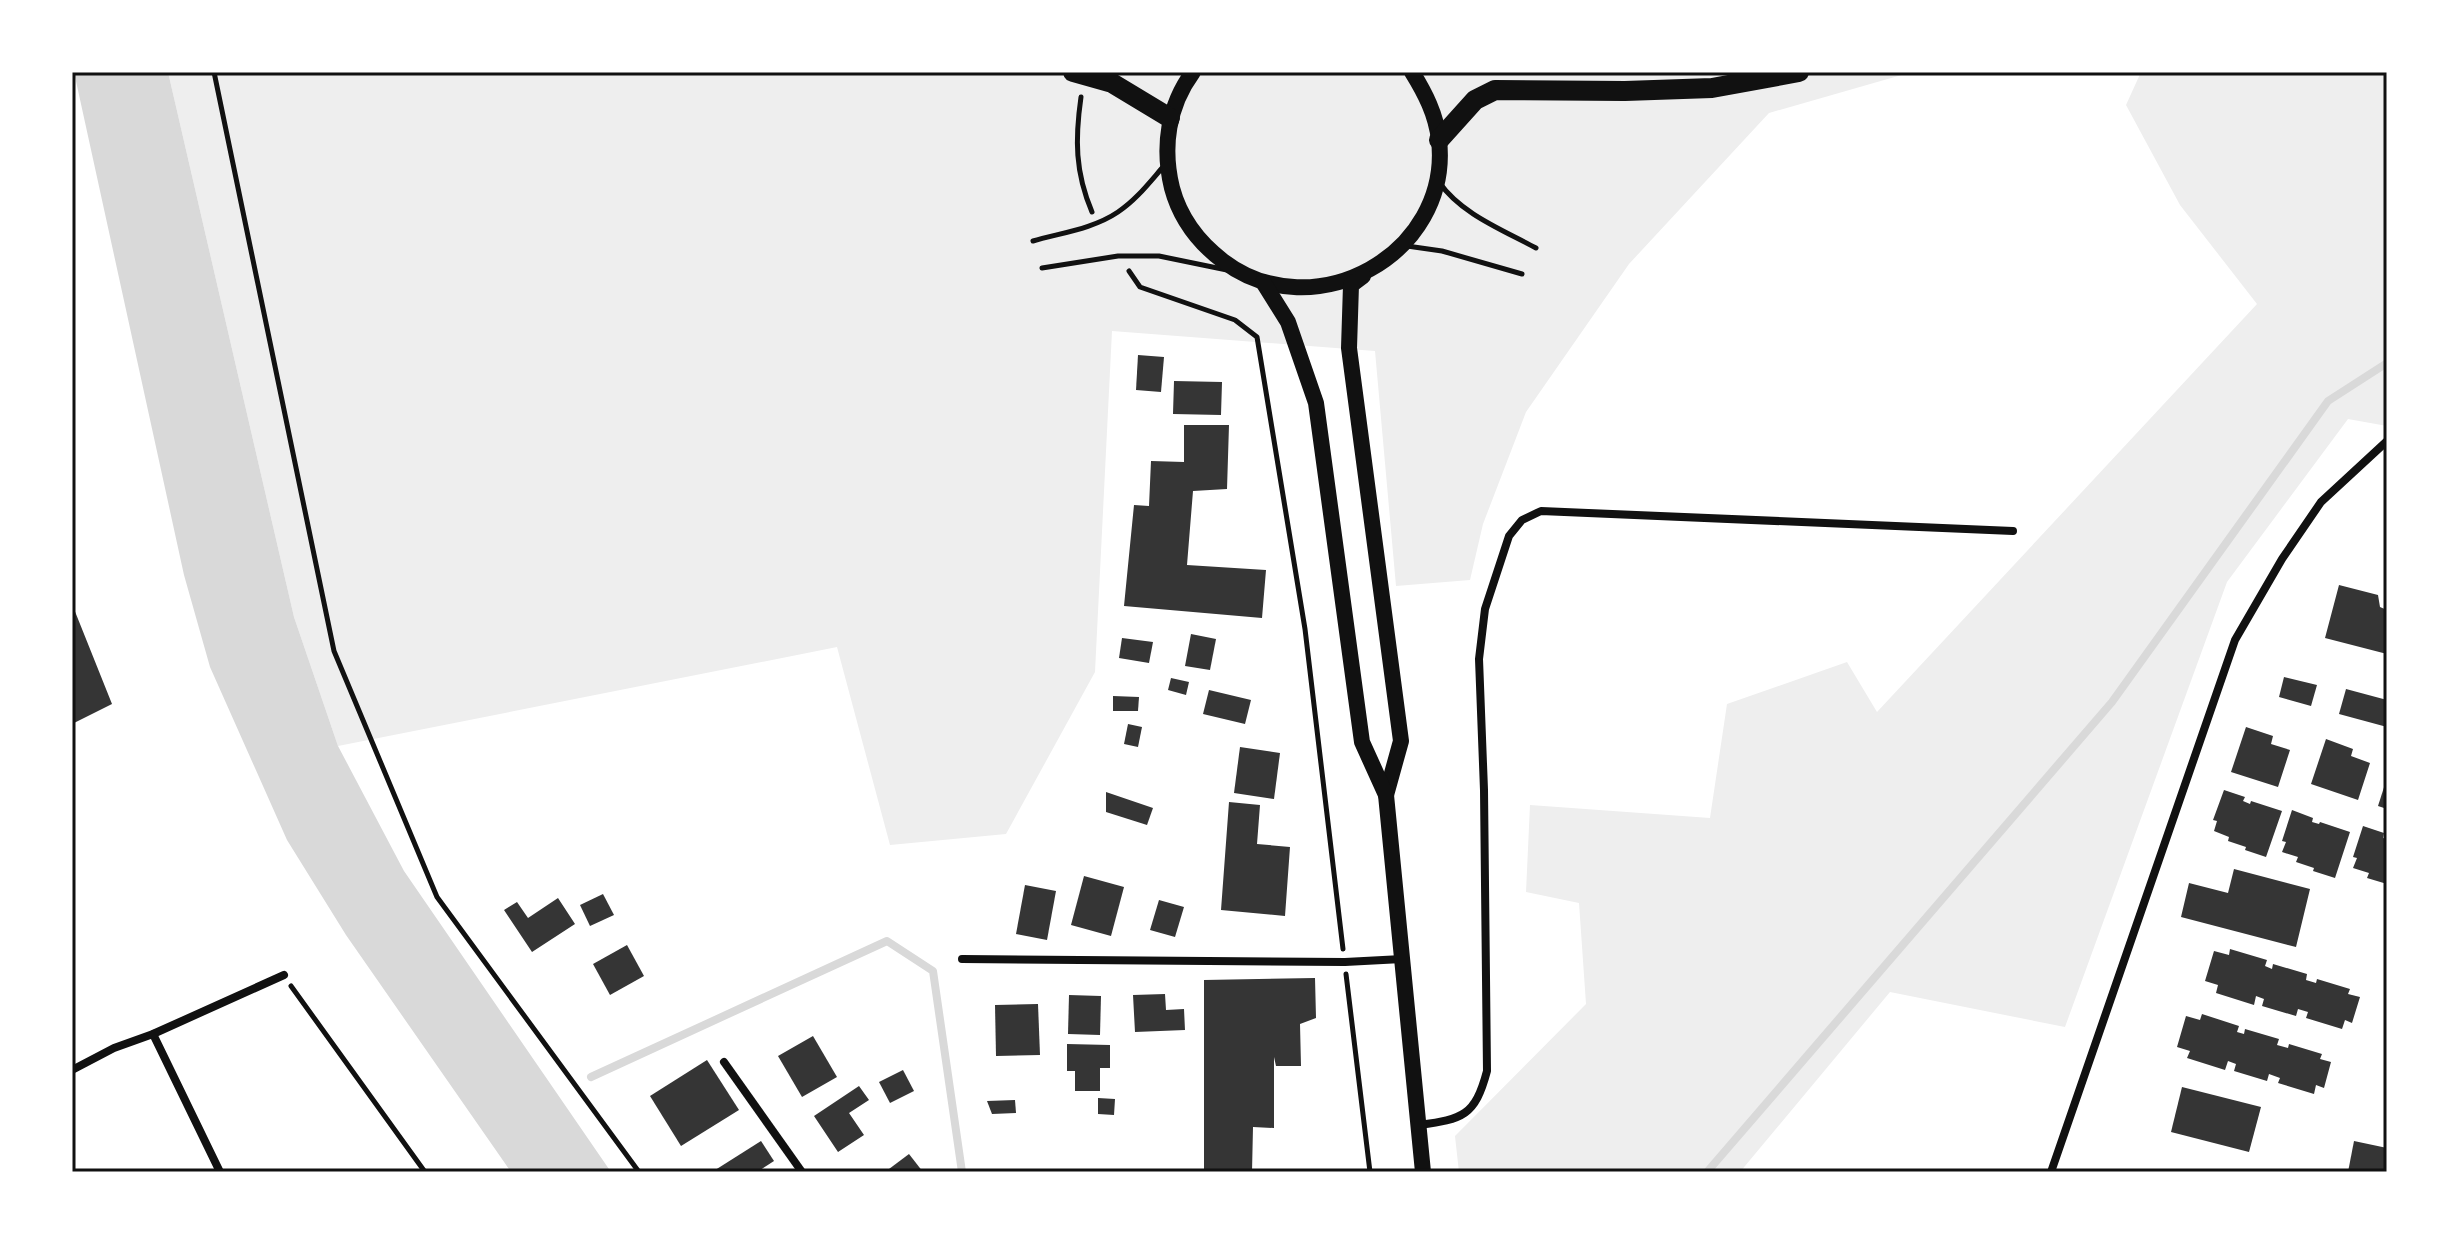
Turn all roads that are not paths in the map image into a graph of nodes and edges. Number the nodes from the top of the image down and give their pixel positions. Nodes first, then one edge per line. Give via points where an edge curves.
1 (1193, 72) edge
2 (1412, 72) edge
3 (1799, 72) edge
4 (1078, 73) edge
5 (1170, 118) junction
6 (1439, 140) junction
7 (1166, 163) junction
8 (1437, 178) junction
9 (1033, 241) dead end
10 (1402, 245) junction
11 (1536, 248) dead end
12 (1042, 268) dead end
13 (1373, 269) junction
14 (1239, 273) junction
15 (1522, 274) dead end
16 (1263, 282) junction
17 (2387, 441) edge
18 (2013, 531) dead end
19 (1386, 795) junction
20 (962, 959) dead end
21 (1403, 959) junction
22 (284, 975) road end
23 (153, 1034) junction
24 (724, 1062) dead end
25 (72, 1070) edge
26 (1419, 1125) junction
27 (220, 1172) edge
28 (802, 1172) edge
29 (1423, 1172) edge
30 (2051, 1172) edge

1 - 5 main road
2 - 6 main road via 1429,101
3 - 6 highway via 1712,88 1495,90 1475,100
4 - 5 highway via 1112,83
5 - 7 main road
6 - 8 main road
7 - 9 lane via 1118,213
7 - 14 main road via 1177,207 1203,245
8 - 10 main road via 1424,214
8 - 11 lane via 1450,197
10 - 13 main road
10 - 15 lane
12 - 14 lane via 1118,256 1159,256
13 - 16 main road via 1338,284 1301,288
13 - 19 main road via 1351,285 1349,348 1401,741
14 - 16 main road
16 - 19 main road via 1288,322 1316,403 1362,742
17 - 30 street via 2321,502 2235,640
18 - 26 street via 1541,511 1522,520 1509,536 1485,609 1479,659 1487,1071 1480,1096 1465,1114
19 - 21 main road
20 - 21 street
21 - 26 main road
22 - 23 street
23 - 25 street
23 - 27 street
24 - 28 street
26 - 29 main road

